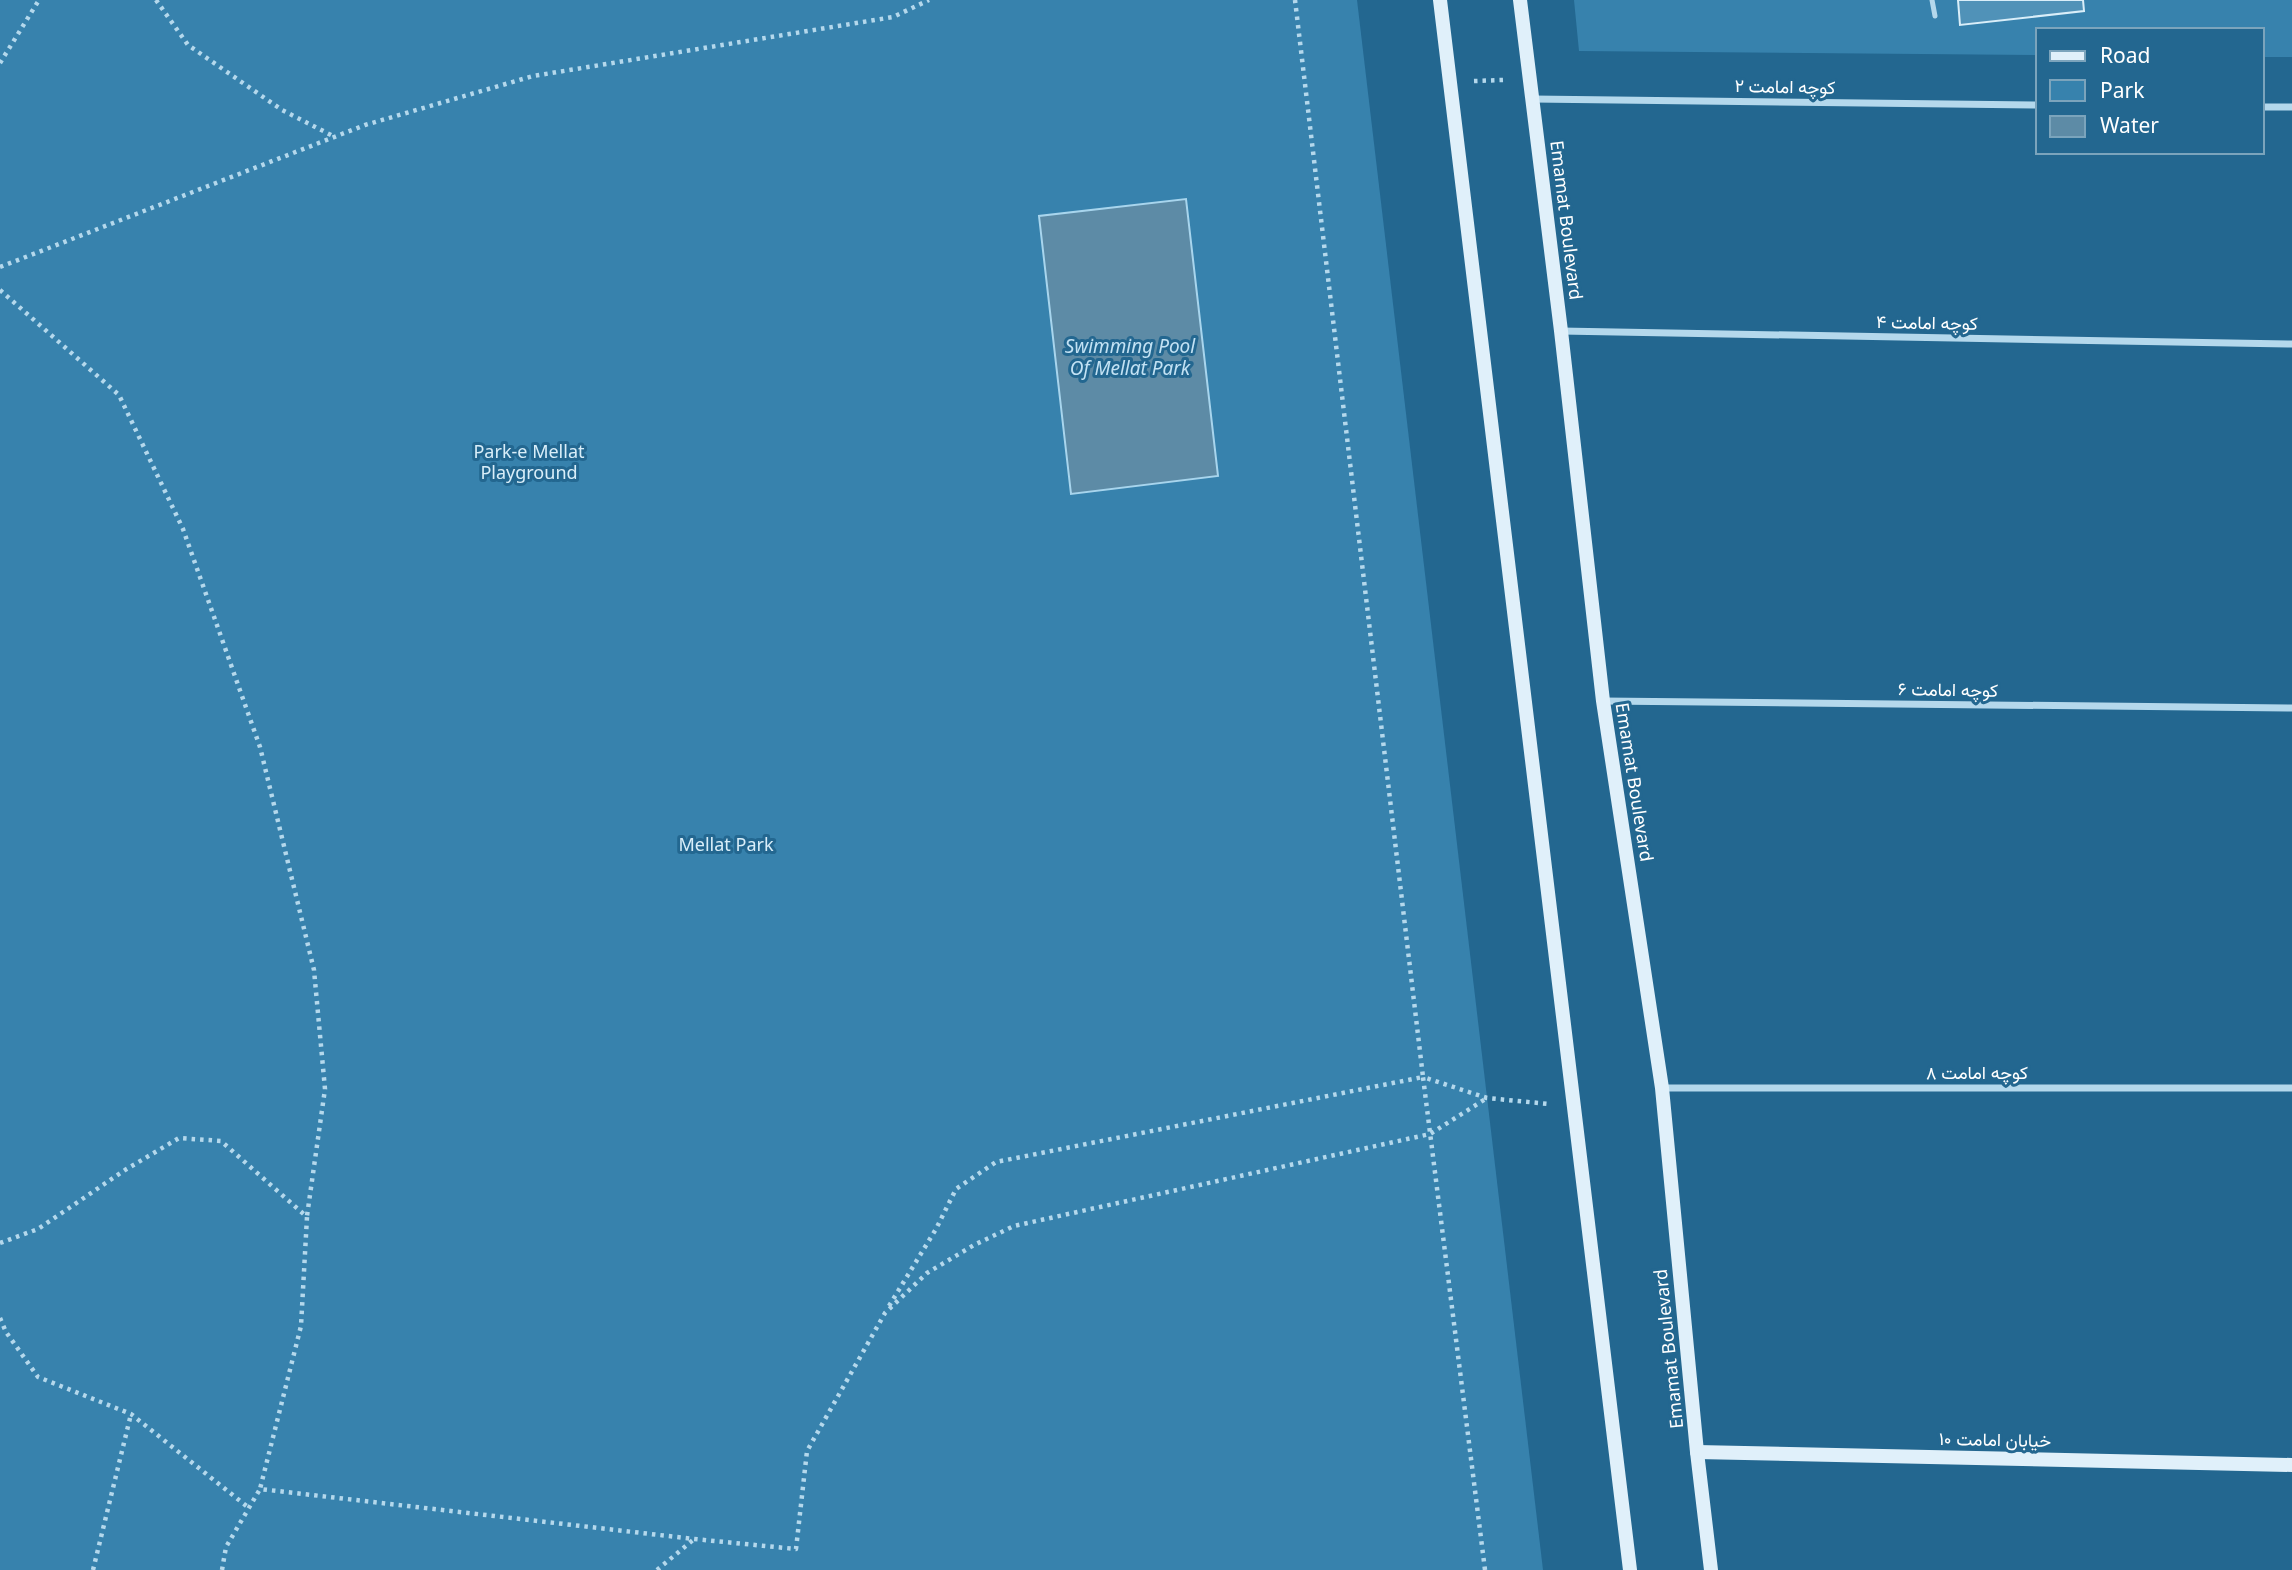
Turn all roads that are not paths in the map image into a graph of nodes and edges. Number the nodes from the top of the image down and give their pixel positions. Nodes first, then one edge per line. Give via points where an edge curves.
1 (1440, 0) edge
2 (1520, 0) edge
3 (1933, 0) edge
4 (1935, 16) dead end
5 (1532, 99) junction
6 (2036, 104) edge
7 (2264, 107) edge
8 (2292, 107) edge
9 (1561, 331) junction
10 (2292, 344) edge
11 (1603, 701) junction
12 (2292, 708) edge
13 (1662, 1088) junction
14 (2292, 1088) edge
15 (1697, 1452) junction
16 (2292, 1465) edge
17 (1630, 1570) edge
18 (1712, 1570) edge

1 - 17 main road
2 - 5 main road, Emamat Boulevard
3 - 4 lane
5 - 6 street, کوچه امامت ۲
5 - 9 main road, Emamat Boulevard
7 - 8 street
9 - 10 street, کوچه امامت ۴
9 - 11 main road, Emamat Boulevard
11 - 12 street, کوچه امامت ۶
11 - 13 main road, Emamat Boulevard
13 - 14 street, کوچه امامت ۸
13 - 15 main road, Emamat Boulevard
15 - 16 main road, خیابان امامت ۱۰
15 - 18 main road, Emamat Boulevard

